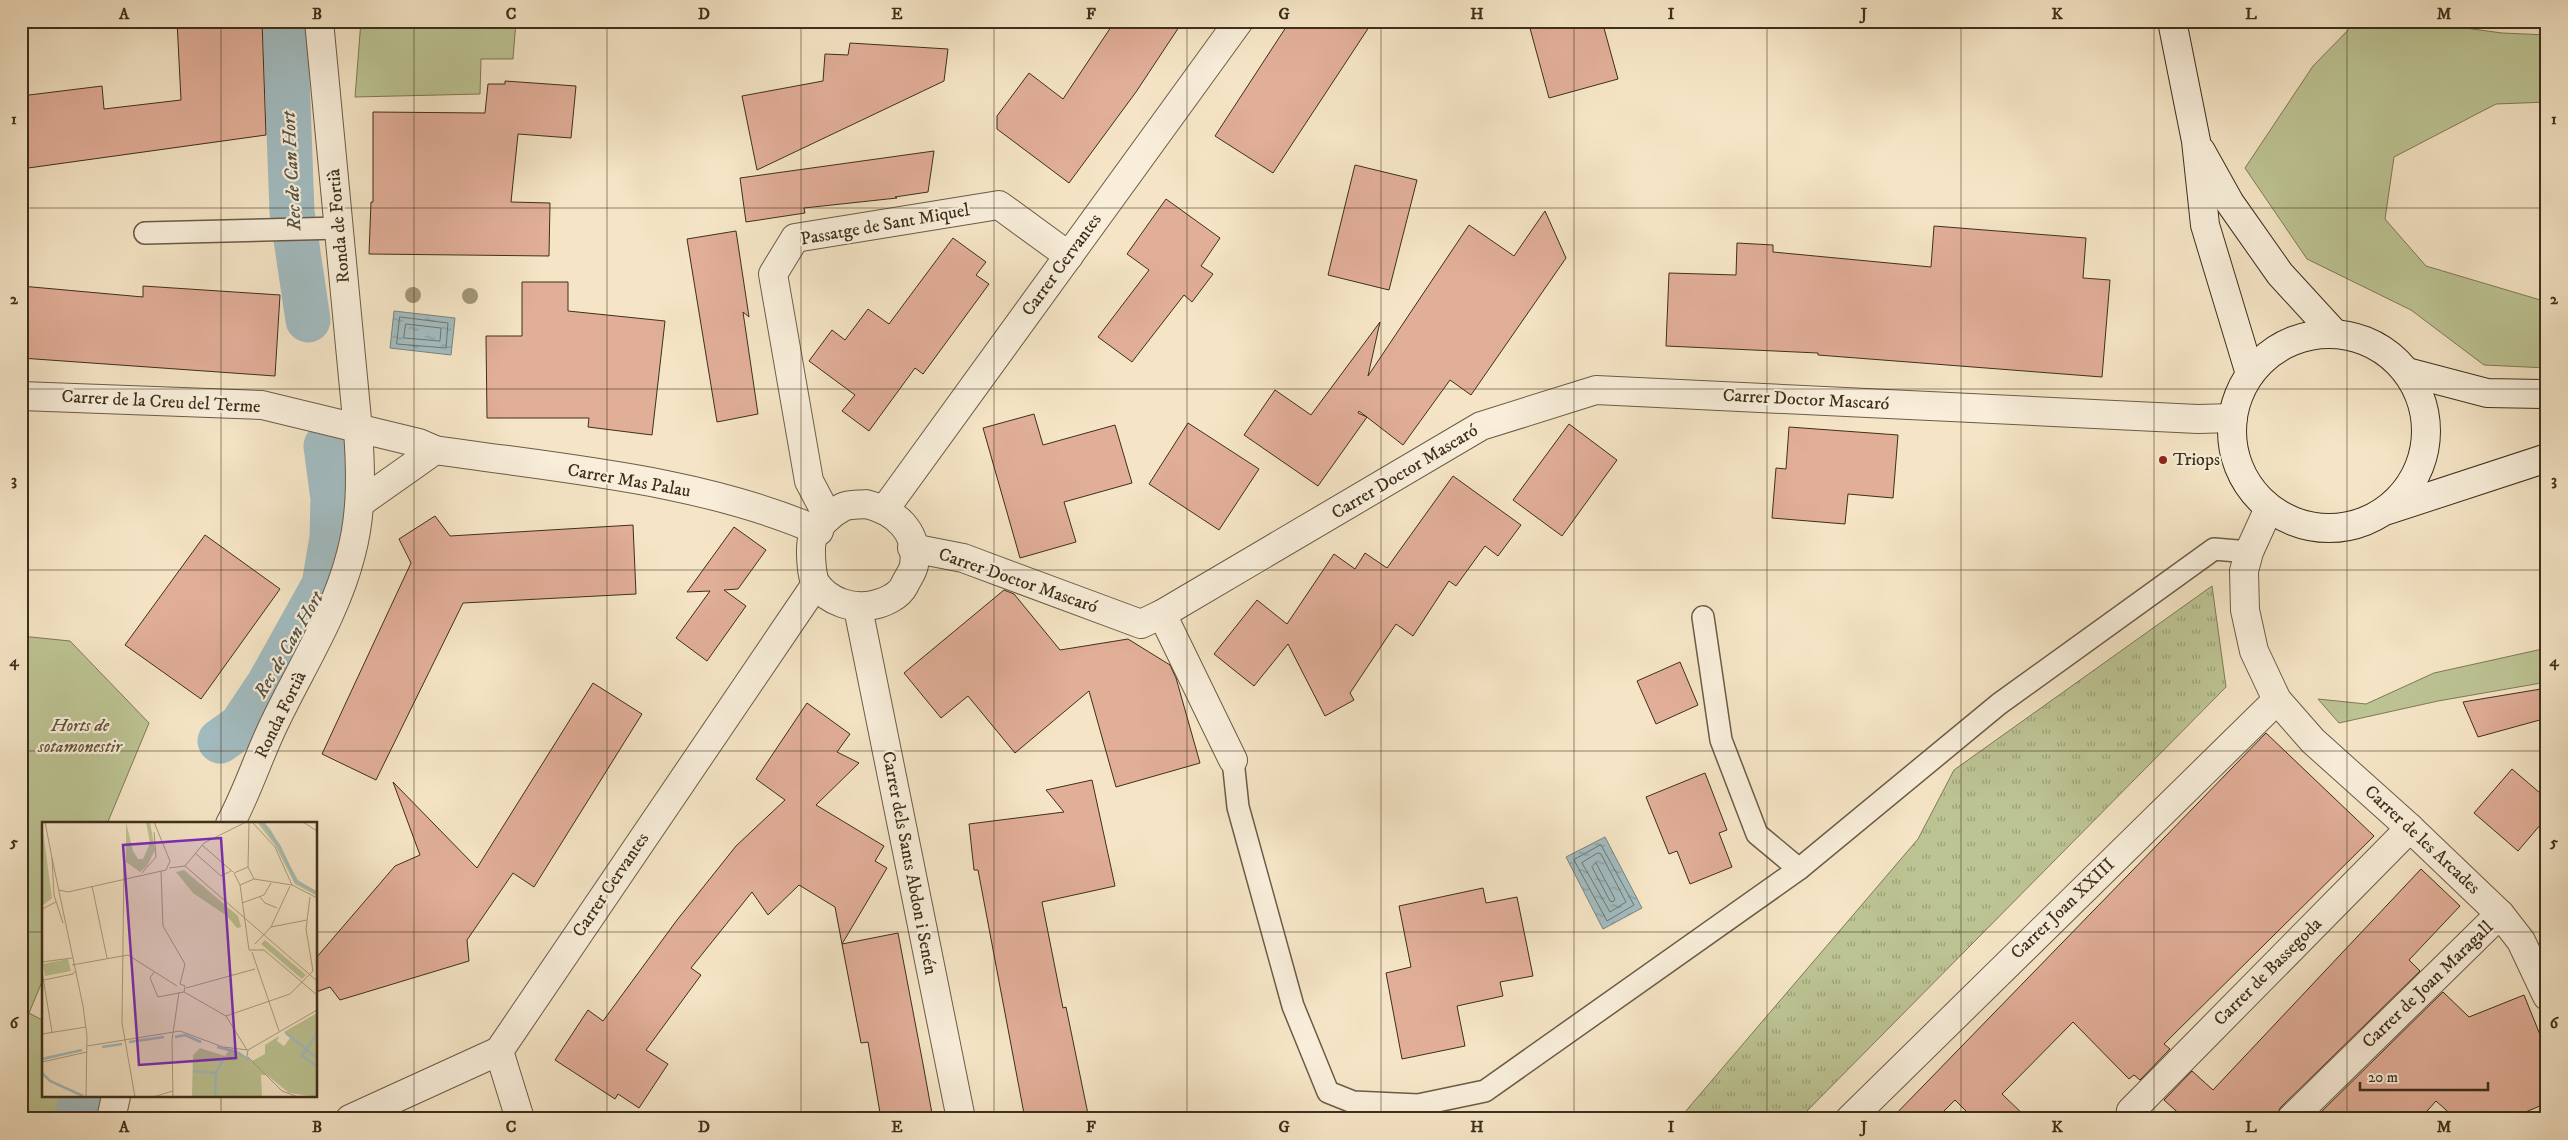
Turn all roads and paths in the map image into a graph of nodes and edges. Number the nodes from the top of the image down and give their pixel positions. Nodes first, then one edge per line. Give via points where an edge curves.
1 (319, 21) edge
2 (1239, 21) edge
3 (2172, 21) edge
4 (2196, 142) junction
5 (339, 228) junction
6 (145, 233) dead end
7 (1069, 256) junction
8 (2335, 334) junction
9 (2407, 372) junction
10 (2250, 374) junction
11 (2547, 394) edge
12 (21, 396) edge
13 (2232, 418) junction
14 (358, 430) junction
15 (435, 450) junction
16 (2547, 458) edge
17 (360, 503) junction
18 (2269, 508) junction
19 (885, 509) junction
20 (2386, 510) junction
21 (823, 524) junction
22 (912, 548) junction
23 (2249, 552) junction
24 (816, 584) junction
25 (858, 608) junction
26 (1162, 614) junction
27 (1703, 617) dead end
28 (2277, 700) junction
29 (1233, 760) joint
30 (231, 822) edge
31 (2410, 828) junction
32 (1799, 869) junction
33 (2500, 914) junction
34 (2547, 996) edge
35 (499, 1051) junction
36 (350, 1119) edge
37 (520, 1119) edge
38 (961, 1119) edge
39 (1850, 1119) edge
40 (2134, 1119) edge
41 (2291, 1119) edge

1 - 5 street, Ronda de Fortià
2 - 7 street, Carrer Cervantes
3 - 4 street
4 - 8 street via 2230,203 2280,274
4 - 10 street via 2205,225
5 - 6 lane
5 - 14 street, Ronda de Fortià
7 - 19 street, Carrer Cervantes
7 - 21 street, Passatge de Sant Miquel via 999,205 795,238 773,274 809,480
8 - 9 street via 2352,336 2383,349
8 - 10 street via 2319,334 2273,350
9 - 11 street via 2487,393
9 - 20 street via 2424,407 2426,445 2413,482
10 - 13 street
12 - 14 street, Carrer de la Creu del Terme via 262,405
13 - 18 street via 2235,458 2254,494
13 - 26 street, Carrer Doctor Mascaró via 1596,390 1481,426
14 - 15 street, Carrer Mas Palau via 419,443
14 - 17 street, Ronda Fortià
15 - 17 street
15 - 21 street, Carrer Mas Palau via 660,484
16 - 20 street
17 - 30 street, Ronda Fortià via 351,555 332,604 275,720
18 - 20 street via 2306,527 2327,529 2368,521
18 - 23 street, Carrer de les Arcades
19 - 21 street via 866,504 845,506
19 - 22 street via 901,522 912,540
21 - 24 street via 812,540 811,565
22 - 25 street via 914,565 902,589 884,604
22 - 26 street, Carrer Doctor Mascaró via 963,558 1141,624
23 - 28 street, Carrer de les Arcades via 2244,571 2245,610 2254,650
23 - 32 lane via 2214,548 1999,704
24 - 25 street via 839,602
24 - 35 street, Carrer Cervantes
25 - 38 street, Carrer dels Sants Abdon i Senén
26 - 29 street
27 - 32 lane via 1721,740 1753,825 1757,834
28 - 31 street, Carrer de les Arcades via 2313,741
28 - 39 street, Carrer Joan XXIII
29 - 32 lane via 1238,807 1293,1006 1328,1092 1353,1102 1418,1104 1485,1091
31 - 33 street, Carrer de les Arcades
31 - 40 street, Carrer de Bassegoda via 2131,1111
33 - 34 street, Carrer de les Arcades via 2521,941
33 - 41 street, Carrer de Joan Maragall
35 - 36 street
35 - 37 street

